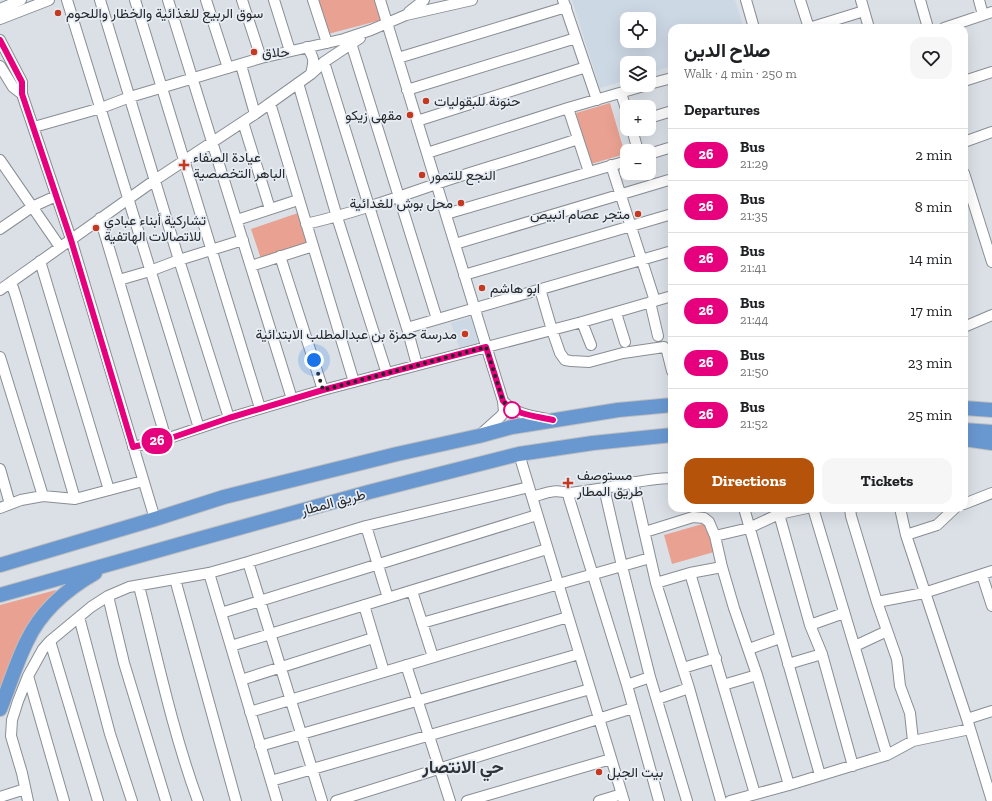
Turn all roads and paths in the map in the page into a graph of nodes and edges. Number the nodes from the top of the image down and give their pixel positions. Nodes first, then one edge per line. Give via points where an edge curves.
1 (20, 0) edge
2 (49, 0) edge
3 (67, 0) edge
4 (100, 0) edge
5 (136, 0) edge
6 (168, 0) edge
7 (206, 0) edge
8 (242, 0) edge
9 (274, 0) edge
10 (313, 0) edge
11 (380, 0) edge
12 (424, 0) edge
13 (472, 0) edge
14 (746, 0) edge
15 (800, 0) edge
16 (861, 0) edge
17 (920, 0) edge
18 (979, 0) edge
19 (565, 4) edge
20 (0, 9) edge
21 (864, 11) junction
22 (988, 14) edge
23 (406, 15) junction
24 (0, 19) edge
25 (387, 23) junction
26 (753, 24) edge
27 (808, 24) edge
28 (822, 24) edge
29 (868, 24) edge
30 (927, 24) edge
31 (957, 24) edge
32 (371, 30) junction
33 (576, 38) junction
34 (0, 40) edge
35 (327, 43) junction
36 (351, 43) junction
37 (307, 47) junction
38 (290, 51) junction
39 (261, 58) junction
40 (398, 58) junction
41 (324, 62) junction
42 (241, 65) junction
43 (586, 67) junction
44 (228, 68) junction
45 (1, 70) edge
46 (992, 72) edge
47 (311, 74) junction
48 (193, 78) junction
49 (668, 79) edge
50 (968, 80) edge
51 (298, 83) junction
52 (656, 83) edge
53 (162, 88) junction
54 (407, 90) junction
55 (625, 92) edge
56 (622, 93) junction
57 (22, 94) junction
58 (130, 97) junction
59 (597, 100) junction
60 (624, 100) edge
61 (270, 103) junction
62 (101, 108) junction
63 (568, 108) junction
64 (668, 112) edge
65 (255, 114) junction
66 (656, 116) edge
67 (417, 121) junction
68 (243, 122) junction
69 (34, 127) junction
70 (992, 132) edge
71 (578, 139) junction
72 (213, 141) junction
73 (968, 141) edge
74 (668, 148) edge
75 (656, 152) edge
76 (427, 153) junction
77 (0, 160) edge
78 (185, 160) junction
79 (620, 163) edge
80 (611, 165) junction
81 (589, 172) junction
82 (155, 180) junction
83 (668, 180) edge
84 (436, 184) junction
85 (968, 190) edge
86 (621, 195) junction
87 (56, 196) junction
88 (398, 198) junction
89 (129, 199) junction
90 (298, 200) junction
91 (368, 206) junction
92 (32, 207) junction
93 (270, 209) junction
94 (446, 214) junction
95 (668, 215) edge
96 (337, 217) junction
97 (100, 218) junction
98 (236, 220) junction
99 (306, 224) junction
100 (631, 227) junction
101 (0, 229) edge
102 (71, 240) junction
103 (243, 240) junction
104 (455, 244) junction
105 (313, 246) junction
106 (60, 247) junction
107 (211, 250) junction
108 (668, 252) edge
109 (280, 256) junction
110 (178, 260) junction
111 (40, 261) junction
112 (641, 261) junction
113 (992, 262) edge
114 (251, 266) junction
115 (150, 271) junction
116 (464, 275) junction
117 (118, 280) junction
118 (11, 282) junction
119 (540, 289) junction
120 (0, 290) edge
121 (668, 297) edge
122 (652, 302) junction
123 (474, 308) junction
124 (616, 313) junction
125 (992, 314) edge
126 (437, 319) junction
127 (582, 322) junction
128 (968, 325) edge
129 (407, 328) junction
130 (552, 330) junction
131 (658, 336) dead end
132 (625, 342) dead end
133 (591, 345) dead end
134 (486, 347) junction
135 (668, 350) edge
136 (0, 357) edge
137 (417, 364) junction
138 (387, 374) junction
139 (354, 382) junction
140 (323, 390) junction
141 (292, 399) junction
142 (503, 401) junction
143 (668, 405) edge
144 (992, 406) edge
145 (968, 407) edge
146 (968, 407) edge
147 (260, 408) junction
148 (992, 410) edge
149 (229, 418) junction
150 (553, 420) junction
151 (199, 428) junction
152 (968, 430) edge
153 (992, 432) edge
154 (668, 435) edge
155 (479, 436) junction
156 (166, 439) junction
157 (968, 440) edge
158 (992, 443) edge
159 (133, 447) junction
160 (519, 454) junction
161 (0, 469) edge
162 (668, 478) edge
163 (143, 480) junction
164 (633, 482) junction
165 (604, 488) junction
166 (109, 490) junction
167 (530, 492) junction
168 (992, 493) edge
169 (570, 494) junction
170 (43, 496) junction
171 (75, 499) junction
172 (968, 502) edge
173 (10, 504) junction
174 (0, 508) edge
175 (745, 512) edge
176 (776, 512) edge
177 (778, 512) edge
178 (814, 512) edge
179 (850, 512) edge
180 (901, 512) edge
181 (951, 512) edge
182 (693, 513) edge
183 (537, 515) junction
184 (156, 519) junction
185 (366, 526) junction
186 (749, 528) junction
187 (645, 532) junction
188 (715, 536) junction
189 (906, 536) junction
190 (548, 549) junction
191 (650, 558) junction
192 (248, 562) junction
193 (113, 563) junction
194 (378, 564) junction
195 (0, 565) edge
196 (622, 566) junction
197 (722, 567) junction
198 (992, 571) edge
199 (209, 573) junction
200 (690, 573) junction
201 (982, 574) junction
202 (592, 575) junction
203 (175, 579) junction
204 (656, 583) junction
205 (558, 585) junction
206 (139, 586) junction
207 (412, 591) junction
208 (924, 593) junction
209 (0, 595) edge
210 (108, 596) junction
211 (388, 598) junction
212 (260, 601) junction
213 (878, 602) junction
214 (991, 603) edge
215 (364, 606) junction
216 (221, 613) junction
217 (844, 613) junction
218 (79, 617) junction
219 (568, 617) junction
220 (422, 623) junction
221 (810, 625) junction
222 (887, 631) junction
223 (270, 634) junction
224 (373, 638) junction
225 (780, 638) junction
226 (50, 641) junction
227 (231, 646) junction
228 (855, 646) junction
229 (749, 650) junction
230 (579, 654) junction
231 (822, 654) junction
232 (433, 657) junction
233 (716, 658) junction
234 (788, 664) junction
235 (406, 665) junction
236 (280, 667) junction
237 (683, 668) junction
238 (384, 672) junction
239 (757, 675) junction
240 (28, 676) junction
241 (650, 677) junction
242 (241, 680) junction
243 (627, 685) junction
244 (723, 685) junction
245 (689, 688) junction
246 (590, 689) junction
247 (657, 699) junction
248 (290, 700) junction
249 (417, 701) junction
250 (633, 708) junction
251 (0, 709) edge
252 (992, 711) edge
253 (250, 712) junction
254 (967, 718) junction
255 (599, 719) junction
256 (970, 729) junction
257 (301, 734) junction
258 (428, 735) junction
259 (913, 741) junction
260 (260, 746) junction
261 (887, 755) junction
262 (611, 759) junction
263 (853, 766) junction
264 (312, 769) junction
265 (438, 769) junction
266 (820, 775) junction
267 (271, 781) junction
268 (989, 782) edge
269 (789, 785) junction
270 (25, 789) junction
271 (755, 794) junction
272 (0, 797) edge
273 (623, 798) edge
274 (28, 801) edge
275 (64, 801) edge
276 (98, 801) edge
277 (132, 801) edge
278 (166, 801) edge
279 (198, 801) edge
280 (236, 801) edge
281 (277, 801) edge
282 (322, 801) edge
283 (336, 801) edge
284 (450, 801) edge
285 (467, 801) edge
286 (599, 801) edge
287 (659, 801) edge
288 (687, 801) edge
289 (721, 801) edge
290 (730, 801) edge
291 (992, 801) edge

1 - 20 street
2 - 24 street
3 - 62 street
4 - 58 street
5 - 53 street
6 - 48 street
7 - 44 street
8 - 39 street
9 - 38 street
10 - 35 street
11 - 25 street
12 - 23 street
13 - 23 street
14 - 26 street
15 - 27 street
16 - 21 street
17 - 30 street
18 - 22 street
19 - 33 street
19 - 40 street
21 - 28 street
21 - 29 street
22 - 31 street
23 - 25 street
25 - 32 street
25 - 40 street
32 - 35 street
32 - 36 street
33 - 43 street
33 - 54 street
34 - 57 street via 22,82
35 - 37 street
36 - 41 street
36 - 88 street
37 - 38 street
37 - 47 street via 314,62
38 - 39 street
39 - 42 street
40 - 54 street
41 - 47 street
41 - 91 street
42 - 44 street
42 - 65 street
43 - 59 street
43 - 67 street
44 - 48 street
45 - 57 street via 13,87
46 - 50 street
47 - 51 street
48 - 53 street
48 - 72 street
49 - 52 street
51 - 61 street
51 - 96 street
53 - 58 street
53 - 78 street
54 - 67 street
55 - 56 street
56 - 59 street
56 - 60 street
57 - 69 street
58 - 62 street
58 - 82 street
59 - 63 street
61 - 65 street
61 - 90 street
62 - 69 street
62 - 89 street
63 - 71 street
63 - 76 street
64 - 66 street
65 - 68 street
67 - 76 street
68 - 72 street
68 - 93 street
69 - 87 street
70 - 73 street
71 - 81 street
71 - 84 street
72 - 78 street
72 - 98 street
74 - 75 street
76 - 84 street
77 - 92 street
78 - 82 street
78 - 107 street
79 - 80 street
80 - 81 street
80 - 86 street
81 - 94 street
82 - 89 street
82 - 110 street
83 - 86 street
84 - 88 street
84 - 94 street
85 - 113 street
86 - 100 street
86 - 104 street
87 - 92 street
87 - 102 street
88 - 91 street
88 - 126 street
89 - 97 street
89 - 115 street
90 - 93 street
90 - 99 street
91 - 96 street
91 - 129 street
92 - 101 street
92 - 106 street
93 - 98 street
94 - 104 street
95 - 100 street
96 - 99 street
96 - 138 street
97 - 102 street
97 - 117 street
98 - 103 street
99 - 105 street
100 - 112 street
100 - 116 street
102 - 106 street
102 - 159 street
103 - 107 street
103 - 114 street
104 - 116 street
105 - 109 street
105 - 139 street
106 - 111 street
107 - 110 street
107 - 147 street
108 - 112 street
109 - 114 street
109 - 140 street
110 - 115 street
110 - 149 street
111 - 118 street
111 - 166 street
112 - 119 street
112 - 122 street
114 - 141 street
115 - 117 street
115 - 151 street
116 - 123 street
117 - 156 street
118 - 120 street
118 - 171 street
119 - 123 street
119 - 130 street
121 - 122 street
122 - 124 street
122 - 131 street
123 - 126 street
123 - 134 street
124 - 127 street
124 - 132 street
125 - 128 street
126 - 129 street
127 - 130 street
127 - 133 street
129 - 137 street
130 - 134 street
130 - 135 street via 562,356 571,361 589,362 623,353 664,347
134 - 137 street
134 - 142 street
136 - 170 street
137 - 138 street
138 - 139 street
139 - 140 street
140 - 141 street
141 - 147 street
142 - 150 street via 516,411
142 - 155 street via 504,412
143 - 150 highway
144 - 145 highway
146 - 148 highway
147 - 149 street
149 - 151 street
150 - 155 highway
151 - 156 street
152 - 153 highway
154 - 160 highway, طريق المطار
155 - 184 highway via 224,497
156 - 159 street
157 - 158 highway
159 - 163 street
160 - 167 street
160 - 193 highway, طريق المطار via 369,492
161 - 173 street
162 - 164 street
163 - 166 street
163 - 184 street
164 - 165 street
164 - 187 street
165 - 169 street
165 - 196 street
166 - 171 street
167 - 169 street via 562,491
167 - 183 street
167 - 185 street
168 - 172 street
169 - 202 street via 569,498
170 - 171 street
170 - 173 street
173 - 174 street
175 - 186 street
176 - 186 street
177 - 221 street
178 - 217 street
179 - 213 street
180 - 189 street
181 - 189 street via 937,525
182 - 187 street
182 - 188 street via 709,522
183 - 190 street
183 - 194 street
184 - 195 highway
185 - 192 street
185 - 194 street
186 - 188 street
186 - 225 street
187 - 191 street
188 - 197 street
189 - 208 street
190 - 205 street
190 - 207 street
191 - 196 street
191 - 204 street
192 - 199 street
192 - 212 street
193 - 209 highway, طريق المطار
193 - 251 highway via 71,588 39,621 27,641
194 - 211 street
194 - 212 street
196 - 202 street
196 - 241 street
197 - 200 street
197 - 229 street
198 - 201 street
199 - 203 street
199 - 216 street
200 - 204 street
200 - 233 street
201 - 208 street
201 - 214 street
202 - 205 street
202 - 243 street
203 - 206 street
203 - 280 street
204 - 237 street
205 - 219 street
205 - 220 street
206 - 210 street via 129,587
206 - 279 street via 174,722
207 - 211 street
207 - 220 street
208 - 213 street
208 - 254 street
210 - 218 street
210 - 278 street via 126,670
211 - 215 street
212 - 216 street
212 - 223 street
213 - 222 street
215 - 223 street
215 - 224 street
216 - 227 street
217 - 221 street
217 - 228 street
218 - 226 street
218 - 277 street via 110,734
219 - 230 street
219 - 232 street
220 - 232 street
221 - 231 street
222 - 228 street
222 - 259 street via 896,659 900,686 910,713
223 - 227 street
223 - 236 street
224 - 236 street
224 - 238 street
225 - 229 street
225 - 234 street
226 - 240 street
226 - 276 street
227 - 242 street
228 - 261 street
229 - 239 street
230 - 246 street
230 - 249 street
231 - 234 street
231 - 263 street
232 - 235 street
233 - 237 street
233 - 244 street
234 - 266 street
235 - 238 street
235 - 249 street
236 - 242 street
236 - 248 street
237 - 245 street
238 - 248 street
239 - 244 street
239 - 269 street
240 - 270 street via 11,727
240 - 275 street
241 - 243 street
241 - 247 street
242 - 253 street
243 - 250 street
244 - 271 street
245 - 247 street
245 - 289 street
246 - 255 street
246 - 258 street
247 - 288 street
248 - 253 street
248 - 257 street
249 - 257 street
249 - 258 street
250 - 255 street
250 - 287 street
252 - 254 street
253 - 260 street
254 - 256 street
255 - 262 street
255 - 265 street
256 - 259 street
256 - 268 street
257 - 260 street
257 - 264 street
258 - 264 street
258 - 265 street
259 - 261 street
260 - 267 street
261 - 263 street
262 - 273 street
262 - 285 street
263 - 266 street
264 - 267 street
264 - 282 street
265 - 283 street
265 - 284 street
266 - 269 street
267 - 281 street
268 - 291 street
269 - 271 street
270 - 272 street
270 - 274 street
271 - 290 street
273 - 286 street

